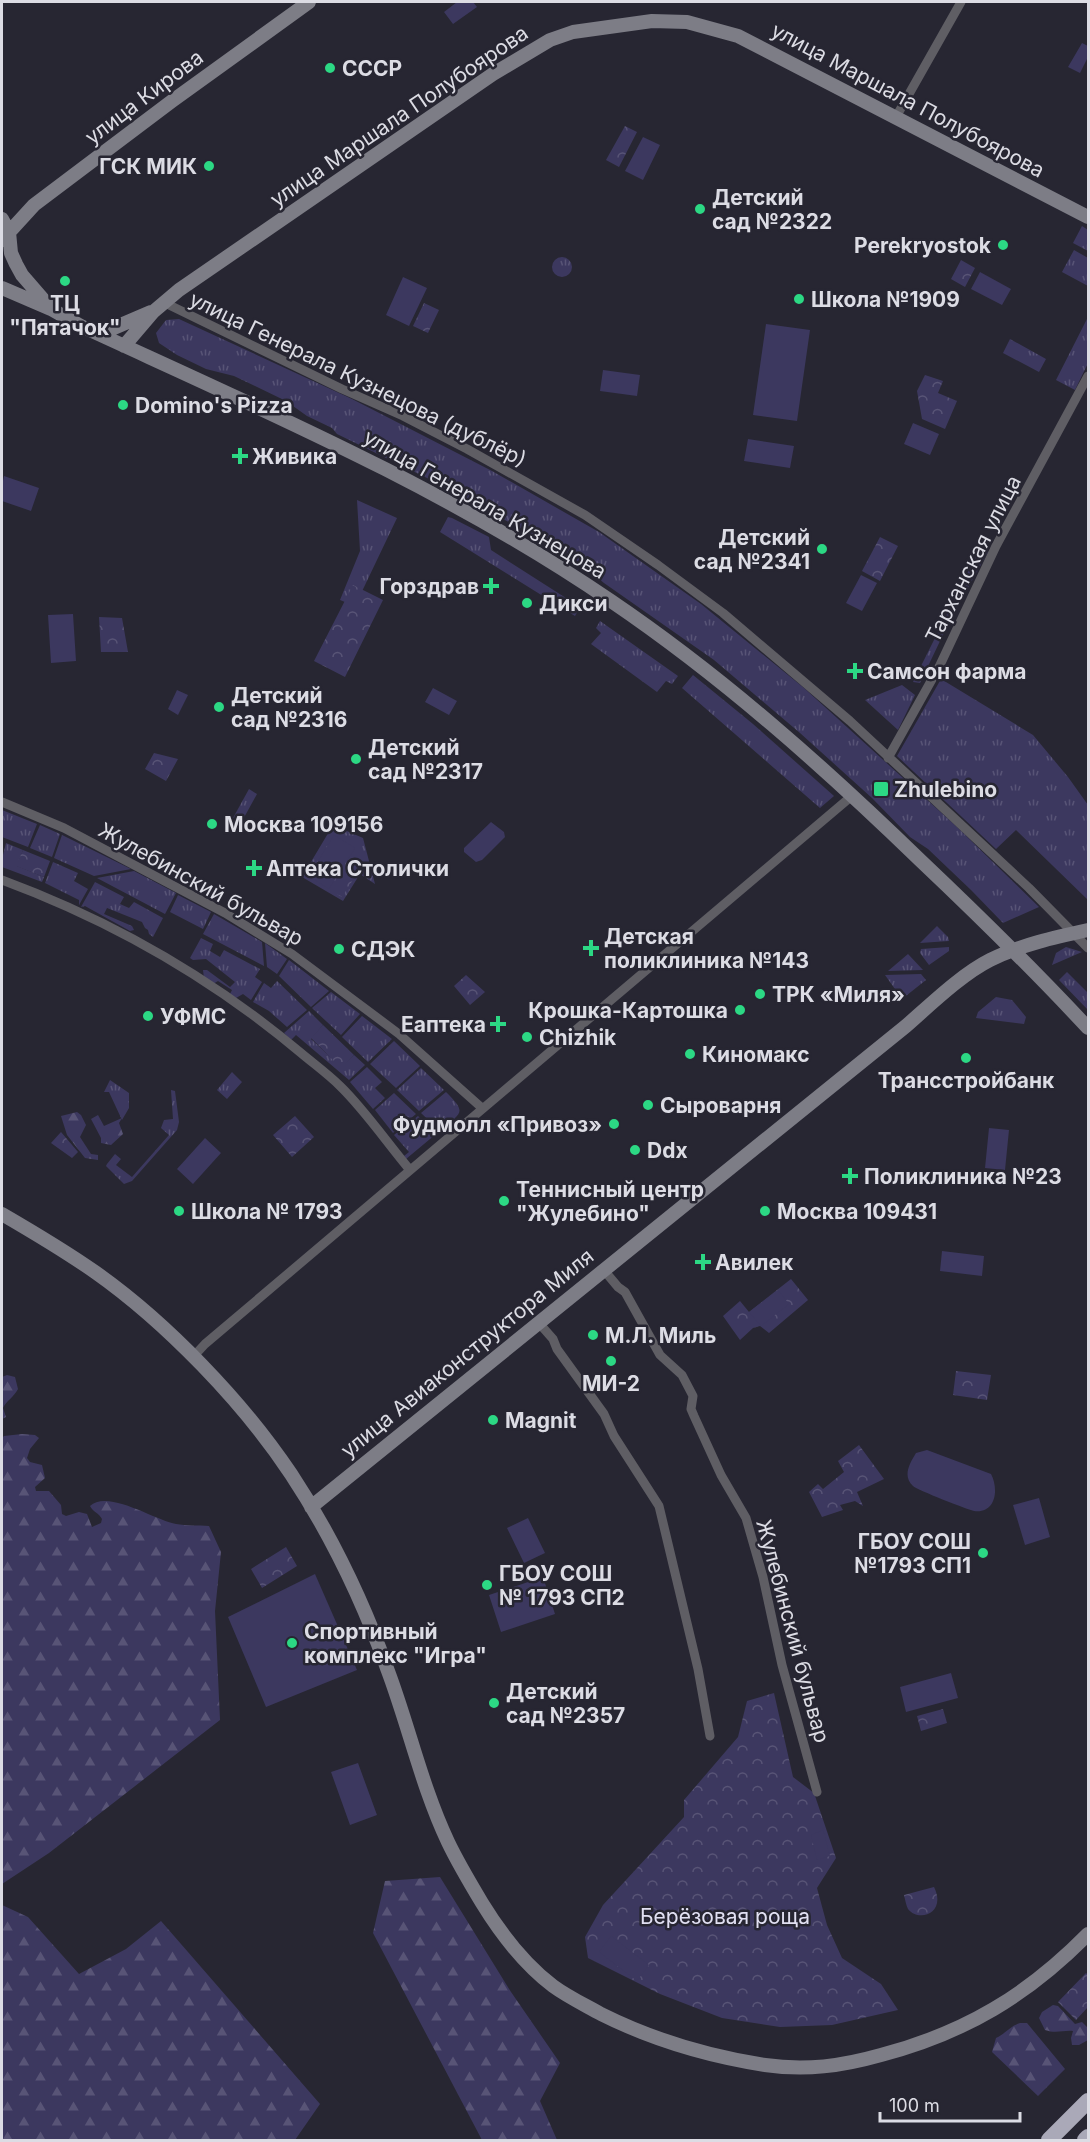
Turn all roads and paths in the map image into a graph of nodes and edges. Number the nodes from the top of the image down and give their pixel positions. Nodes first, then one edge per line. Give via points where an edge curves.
1 (309, 2) edge
2 (961, 2) edge
3 (896, 117) junction
4 (1089, 217) edge
5 (2, 219) edge
6 (5, 236) edge
7 (2, 288) edge
8 (158, 307) junction
9 (51, 309) junction
10 (93, 331) junction
11 (124, 346) junction
12 (142, 354) junction
13 (1089, 376) edge
14 (888, 758) junction
15 (853, 795) junction
16 (2, 802) edge
17 (2, 880) edge
18 (1089, 930) edge
19 (1074, 933) junction
20 (1089, 948) edge
21 (1013, 950) junction
22 (1089, 1028) edge
23 (482, 1108) junction
24 (410, 1170) junction
25 (2, 1214) edge
26 (603, 1269) junction
27 (538, 1322) junction
28 (193, 1357) junction
29 (311, 1507) junction
30 (710, 1736) dead end
31 (817, 1792) dead end
32 (1089, 1934) edge
33 (1089, 2101) edge
34 (1089, 2137) edge
35 (1049, 2140) edge
36 (1084, 2140) edge

1 - 6 main road, улица Кирова via 34,205
2 - 3 street
3 - 4 main road, улица Маршала Полубоярова
3 - 8 main road, улица Маршала Полубоярова via 756,44 713,28 652,21 573,32 550,40 494,74
5 - 6 main road, улица Генерала Кузнецова
6 - 9 main road, улица Генерала Кузнецова via 22,275
7 - 9 main road, улица Генерала Кузнецова
8 - 10 main road via 109,330
8 - 11 main road, улица Маршала Полубоярова
8 - 12 main road via 143,336
8 - 14 street, улица Генерала Кузнецова (дублёр) via 403,416 594,521 723,613
9 - 10 main road, улица Генерала Кузнецова
10 - 11 main road, улица Генерала Кузнецова
11 - 12 main road, улица Генерала Кузнецова
12 - 15 main road, улица Генерала Кузнецова via 362,457 553,563 696,662
13 - 14 street, Тарханская улица via 990,557 940,665
14 - 19 street, улица Генерала Кузнецова (дублёр)
15 - 21 main road, улица Генерала Кузнецова
15 - 23 street
16 - 23 street, Жулебинский бульвар via 64,828 225,913 292,954 399,1034
17 - 24 street via 47,897 138,942 255,1017 341,1087
18 - 19 main road, улица Авиаконструктора Миля
19 - 20 street, улица Генерала Кузнецова (дублёр)
19 - 21 main road, улица Авиаконструктора Миля
21 - 22 main road, улица Генерала Кузнецова
21 - 26 main road, улица Авиаконструктора Миля via 989,961 944,993
23 - 24 street
24 - 28 street
25 - 28 main road via 98,1274
26 - 27 main road, улица Авиаконструктора Миля
26 - 31 street, Жулебинский бульвар via 625,1292 660,1355 682,1375 693,1396 694,1416 746,1518
27 - 29 main road, улица Авиаконструктора Миля
27 - 30 street via 604,1414 659,1506
28 - 29 main road via 235,1401 290,1472
29 - 32 main road via 327,1533 388,1669 433,1806 464,1873 514,1948 555,1988 576,2001 644,2034 722,2058 796,2068 849,2064 922,2044 961,2027 1024,1991
33 - 35 highway
34 - 36 highway

